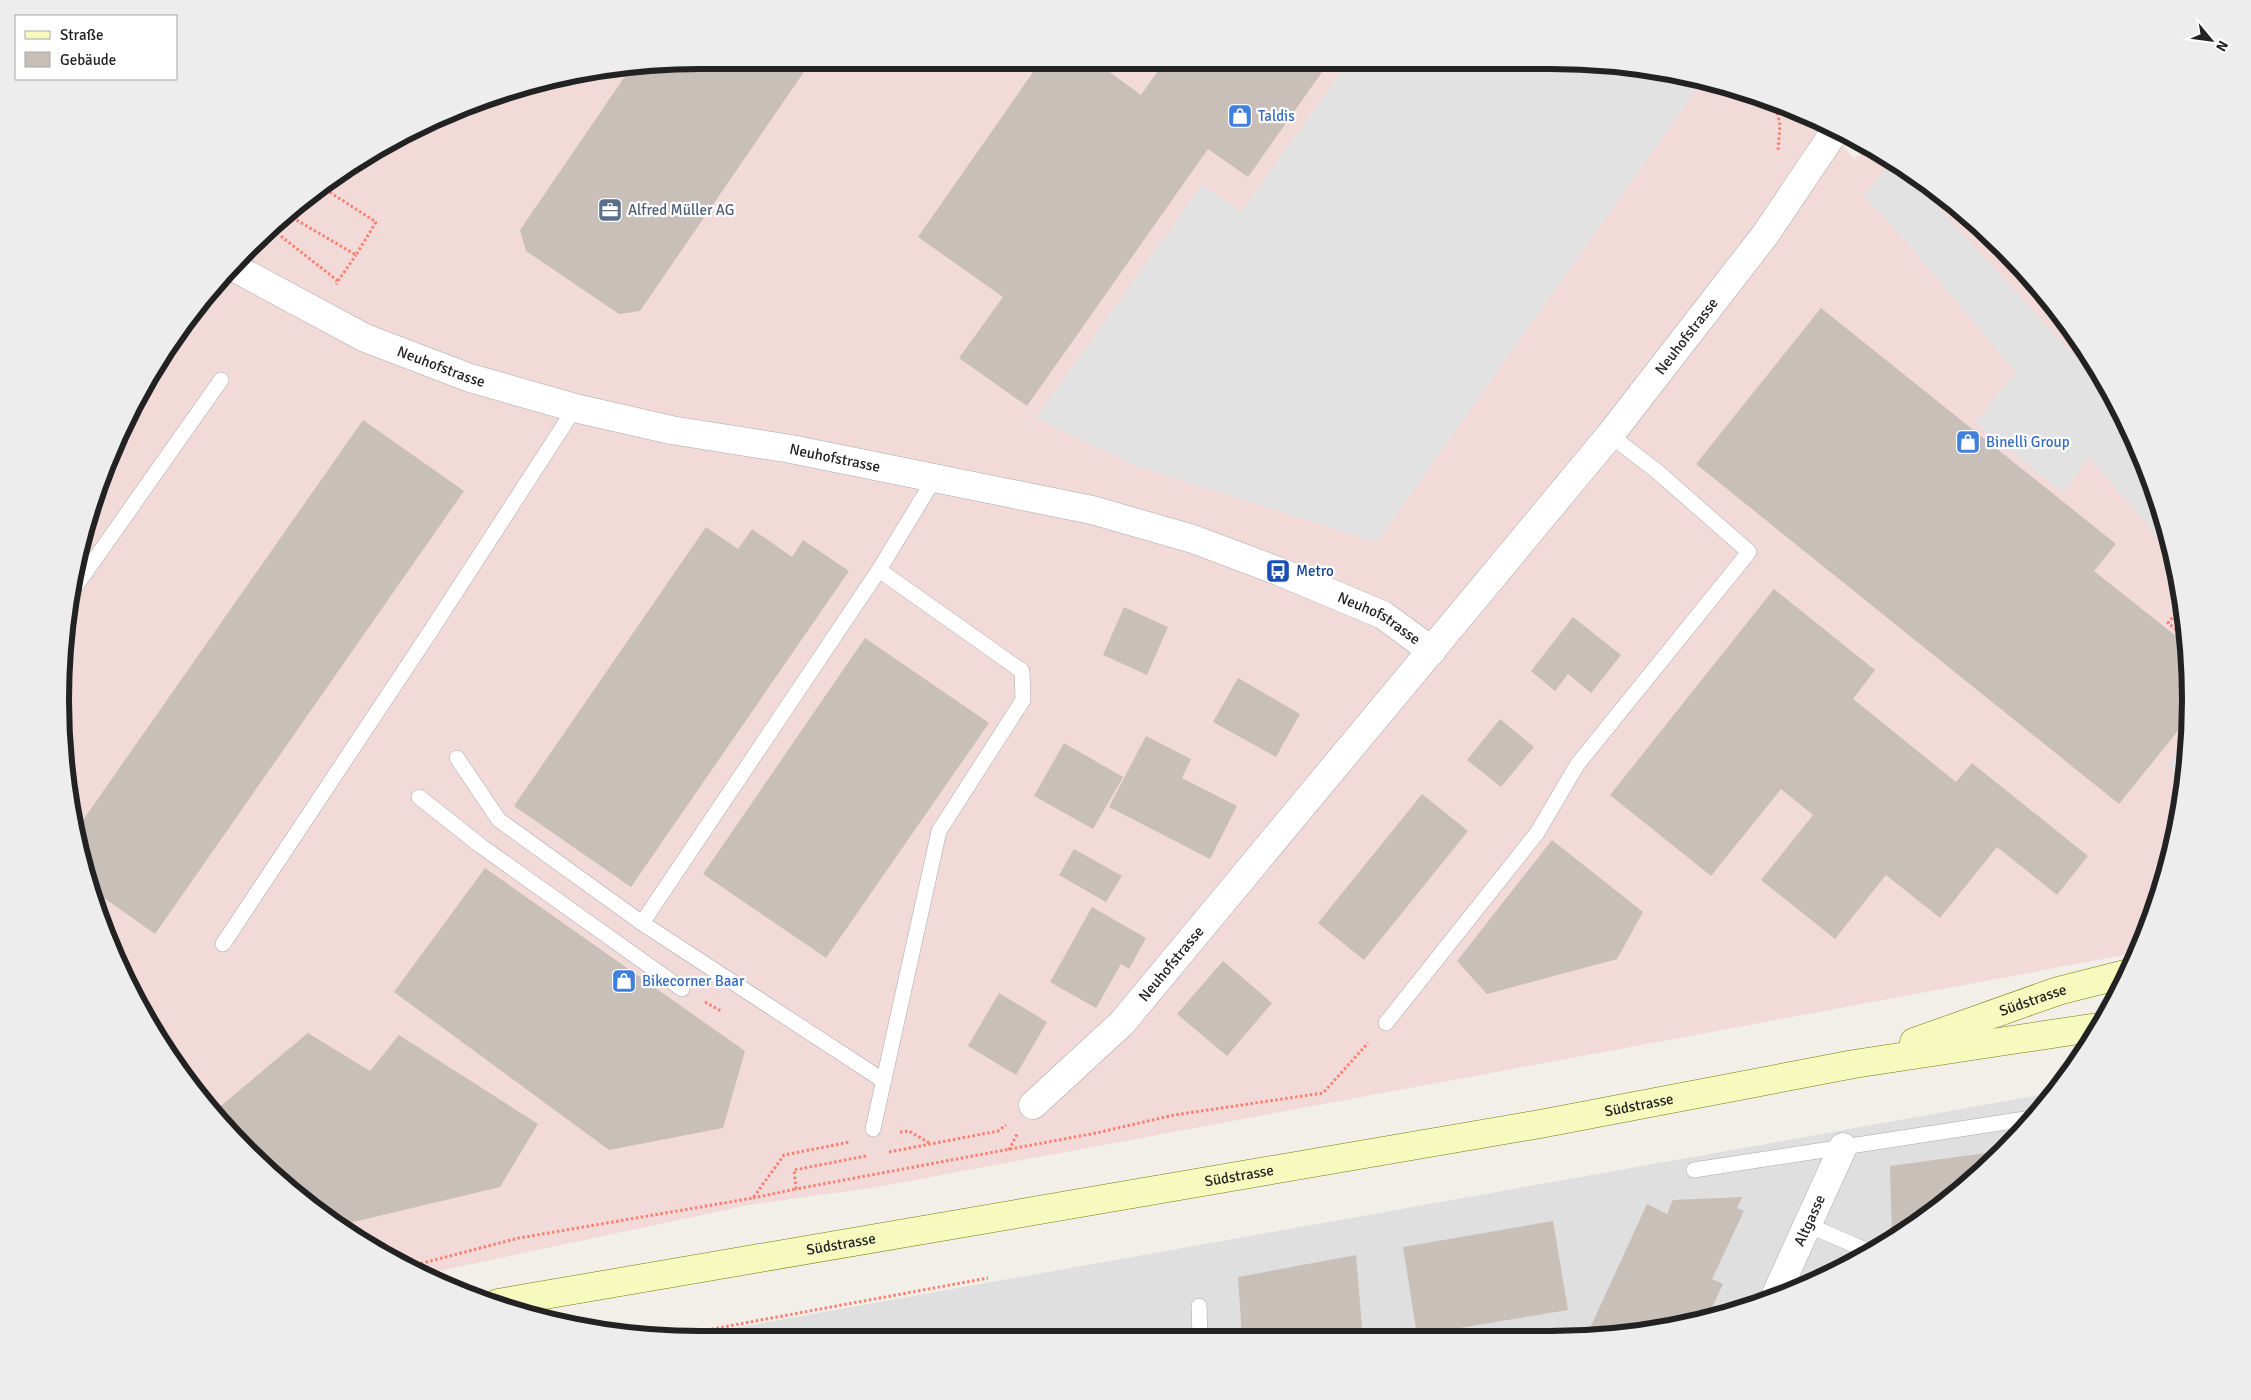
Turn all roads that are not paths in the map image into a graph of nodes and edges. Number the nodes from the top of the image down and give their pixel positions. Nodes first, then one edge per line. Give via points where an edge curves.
1 (1832, 135) edge
2 (239, 270) edge
3 (221, 380) dead end
4 (575, 408) junction
5 (1610, 435) junction
6 (934, 479) junction
7 (879, 570) junction
8 (81, 578) edge
9 (1432, 651) junction
10 (457, 758) dead end
11 (419, 797) dead end
12 (642, 923) junction
13 (223, 944) dead end
14 (2119, 976) edge
15 (682, 989) road end
16 (1386, 1023) road end
17 (2090, 1028) edge
18 (1854, 1064) junction
19 (884, 1081) junction
20 (1033, 1105) road end
21 (2023, 1119) edge
22 (872, 1129) dead end
23 (1843, 1147) junction
24 (1694, 1170) dead end
25 (1808, 1225) junction
26 (1863, 1249) edge
27 (624, 1281) junction
28 (1779, 1289) edge
29 (508, 1301) edge
30 (1199, 1306) dead end
31 (531, 1308) edge
32 (1200, 1331) edge

1 - 5 street, Neuhofstrasse via 1765,235
2 - 4 street, Neuhofstrasse via 365,338 470,378
3 - 8 lane
4 - 6 street, Neuhofstrasse via 670,430
4 - 13 lane
5 - 9 street, Neuhofstrasse
5 - 16 lane via 1749,552 1577,765 1537,833
6 - 7 lane
6 - 9 street, Neuhofstrasse via 1092,510 1193,539 1278,570 1383,615
7 - 12 lane
7 - 19 lane via 1022,672 1023,700 939,831
9 - 20 street, Neuhofstrasse via 1122,1022
10 - 12 lane via 499,820
11 - 15 lane via 480,846
12 - 19 lane
14 - 18 main road, Südstrasse via 2058,991
17 - 18 main road, Südstrasse
18 - 27 main road, Südstrasse via 1530,1126
19 - 22 lane
21 - 23 lane
23 - 24 lane
23 - 25 street, Altgasse
25 - 26 lane
25 - 28 street, Altgasse
27 - 29 main road, Südstrasse
27 - 31 main road, Südstrasse
30 - 32 lane

